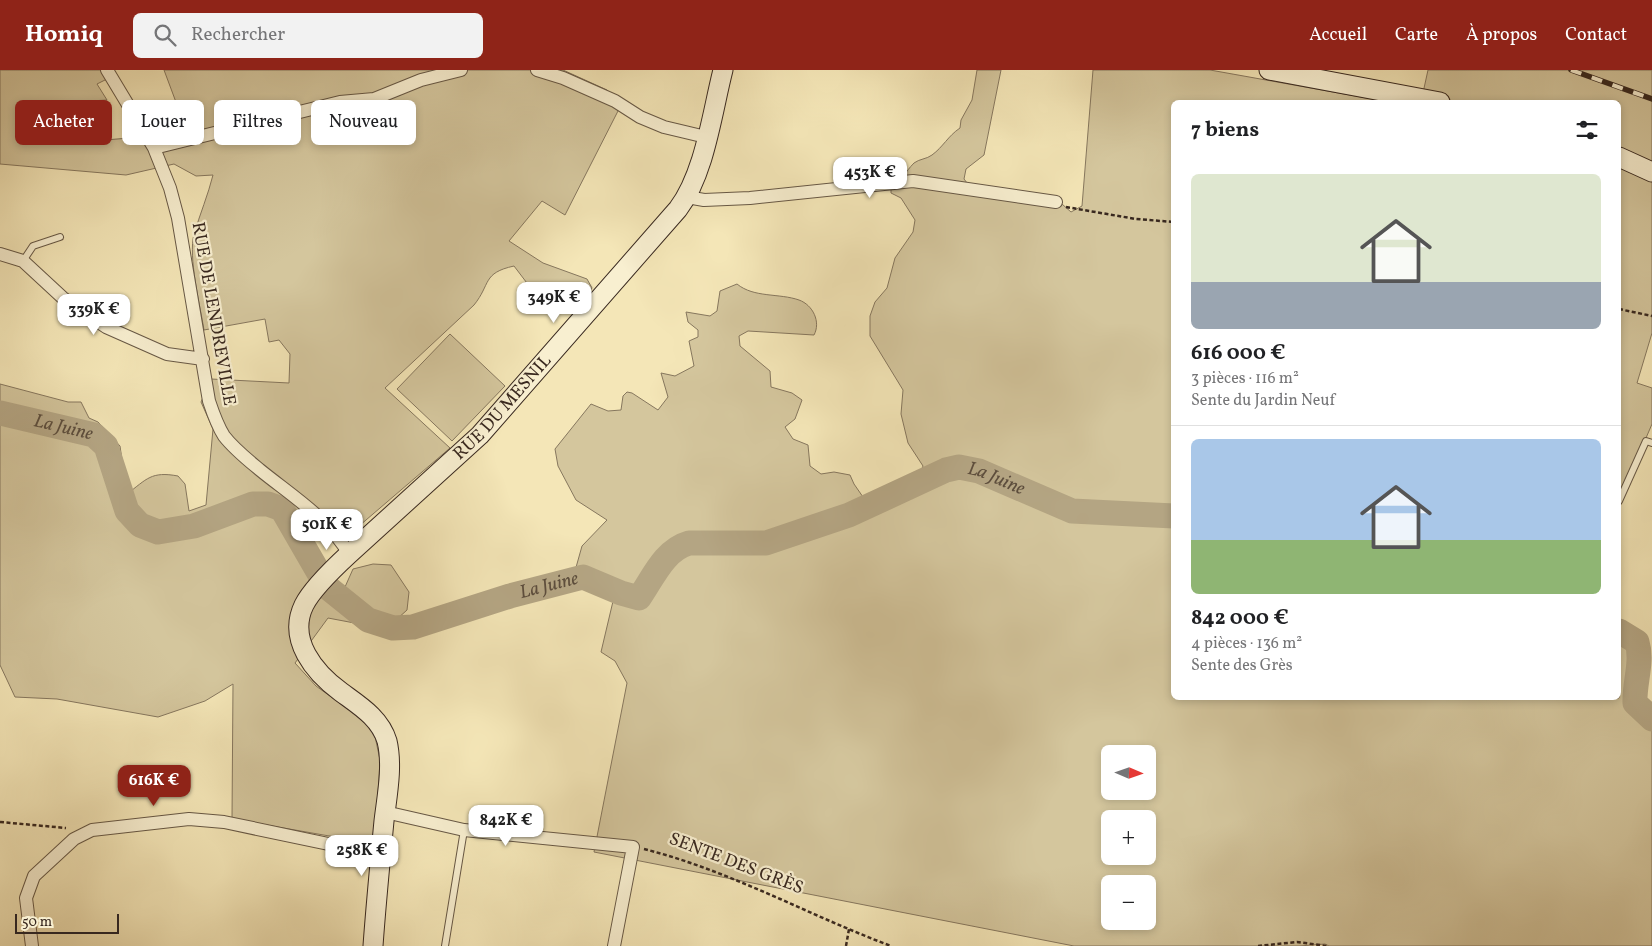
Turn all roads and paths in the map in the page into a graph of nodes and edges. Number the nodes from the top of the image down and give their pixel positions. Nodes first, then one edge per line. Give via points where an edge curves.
1 (107, 70) edge
2 (461, 70) edge
3 (537, 70) edge
4 (723, 70) edge
5 (1269, 70) edge
6 (1429, 100) edge
7 (706, 136) junction
8 (154, 148) junction
9 (1621, 158) edge
10 (1652, 172) edge
11 (687, 197) junction
12 (1056, 202) joint
13 (1171, 222) edge
14 (60, 237) dead end
15 (0, 254) edge
16 (23, 261) junction
17 (1621, 309) edge
18 (1652, 316) edge
19 (203, 359) junction
20 (1652, 443) edge
21 (1621, 497) edge
22 (349, 554) junction
23 (385, 812) junction
24 (0, 822) edge
25 (464, 830) junction
26 (84, 833) junction
27 (633, 847) junction
28 (381, 855) junction
29 (849, 929) junction
30 (32, 946) edge
31 (373, 946) edge
32 (445, 946) edge
33 (614, 946) edge
34 (846, 946) edge
35 (891, 946) edge
36 (1258, 946) edge
37 (1327, 946) edge

1 - 8 street, RUE DE LENDREVILLE
2 - 8 street via 421,80 374,99 340,102
3 - 7 street via 615,101 664,127
4 - 7 street, RUE DU MESNIL
5 - 6 street
7 - 11 street, RUE DU MESNIL
8 - 19 street, RUE DE LENDREVILLE via 178,218
9 - 10 street
11 - 12 street via 704,200 750,198 913,181
11 - 22 street, RUE DU MESNIL via 480,435
12 - 13 path via 1136,219
14 - 16 lane via 34,246
15 - 16 street
16 - 19 street via 63,298 106,327 167,354
17 - 18 path
19 - 22 street, RUE DE LENDREVILLE via 209,401 225,436 243,456 325,522
20 - 21 lane via 1646,442
22 - 23 street, RUE DU MESNIL via 304,605 300,621 301,638 316,672 370,713 387,740
23 - 25 street
23 - 28 street, RUE DU MESNIL
24 - 26 path via 76,829
25 - 27 street
25 - 32 lane
26 - 28 street via 110,826 189,819 224,822
26 - 30 street via 34,876 28,888 27,916
27 - 29 path, SENTE DES GRÈS via 720,872
27 - 33 street
28 - 31 street, RUE DU MESNIL
29 - 34 path
29 - 35 path, SENTE DES GRÈS
36 - 37 path via 1297,942

